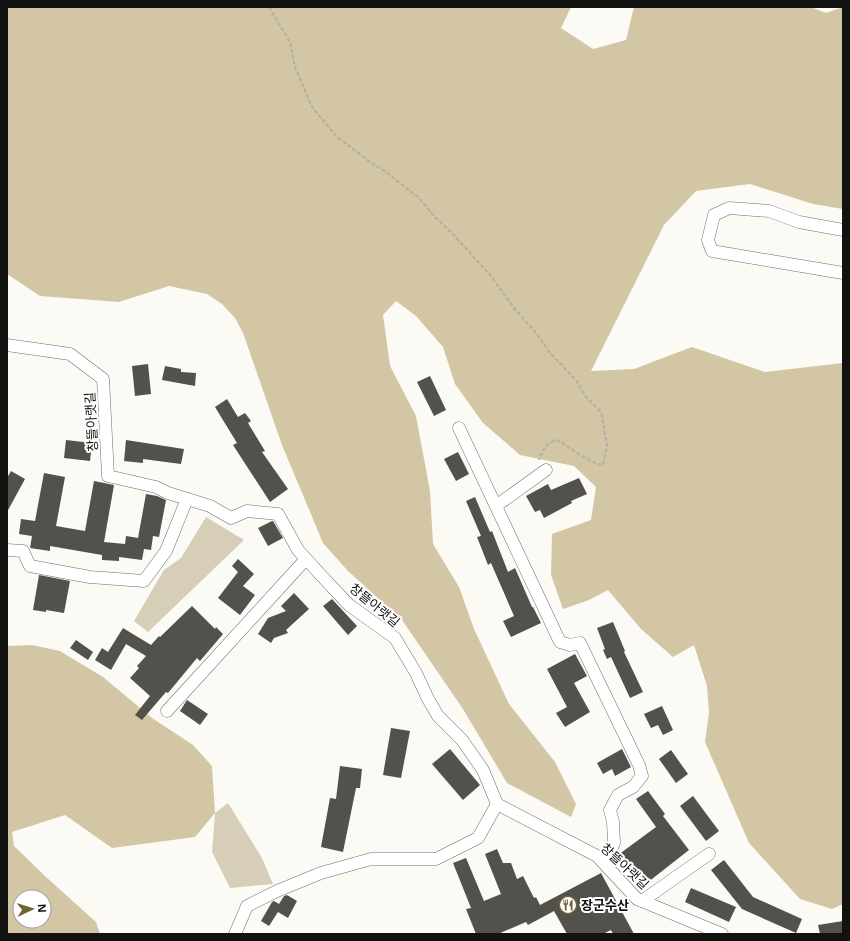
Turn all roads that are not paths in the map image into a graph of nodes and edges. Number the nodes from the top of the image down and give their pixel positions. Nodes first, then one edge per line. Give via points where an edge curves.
1 (843, 230) edge
2 (843, 273) edge
3 (7, 345) edge
4 (459, 428) dead end
5 (542, 467) road end
6 (187, 499) junction
7 (496, 506) junction
8 (7, 550) edge
9 (306, 559) junction
10 (167, 711) dead end
11 (496, 804) junction
12 (709, 854) dead end
13 (604, 863) junction
14 (642, 901) junction
15 (235, 934) edge
16 (722, 934) edge

1 - 2 street via 799,222 769,211 729,208 714,215 708,240 712,251
3 - 6 street, 창뜰아랫길 via 70,354 103,379 108,476 156,487
4 - 7 street
5 - 7 street
6 - 8 street via 166,551 144,581 90,576 30,566 23,551
6 - 9 street, 창뜰아랫길 via 210,506 231,518 248,511 278,514 298,550
7 - 13 street via 560,642 570,645 580,643 639,765 642,776 633,787 618,795 610,810 614,843
9 - 10 street
9 - 11 street, 창뜰아랫길 via 349,605 394,638 438,716 462,740 483,770
11 - 13 street, 창뜰아랫길 via 597,856
11 - 15 street via 478,838 436,859 371,859 321,874 247,906
12 - 14 street
13 - 14 street, 창뜰아랫길 via 637,899
14 - 16 street, 창뜰아랫길

